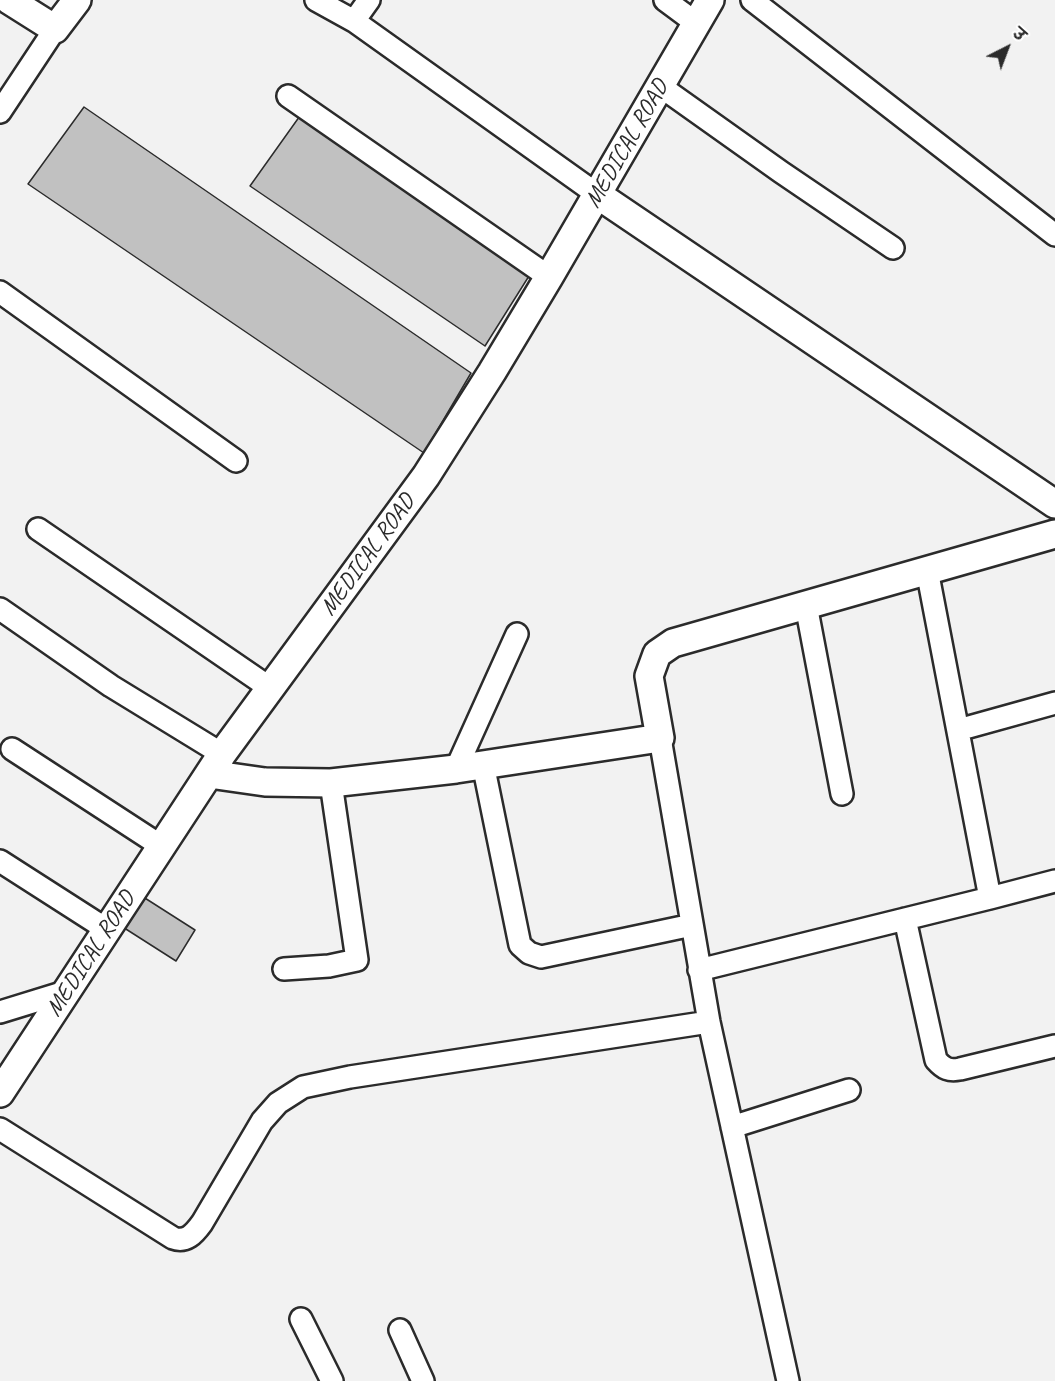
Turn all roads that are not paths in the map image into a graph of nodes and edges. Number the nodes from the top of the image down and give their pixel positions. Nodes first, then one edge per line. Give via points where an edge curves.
1 (9, 0) edge
2 (77, 0) edge
3 (316, 0) edge
4 (369, 0) edge
5 (665, 0) edge
6 (710, 0) edge
7 (752, 0) edge
8 (354, 21) junction
9 (696, 23) junction
10 (55, 30) junction
11 (660, 86) junction
12 (288, 96) dead end
13 (0, 112) edge
14 (598, 195) junction
15 (1055, 235) edge
16 (893, 248) dead end
17 (549, 277) junction
18 (0, 292) edge
19 (236, 461) dead end
20 (1055, 504) edge
21 (38, 529) dead end
22 (1055, 534) edge
23 (927, 570) junction
24 (806, 604) junction
25 (0, 609) edge
26 (517, 634) dead end
27 (270, 688) junction
28 (1055, 703) edge
29 (958, 730) junction
30 (660, 738) junction
31 (12, 749) dead end
32 (215, 764) junction
33 (483, 764) junction
34 (456, 769) junction
35 (331, 783) junction
36 (842, 794) dead end
37 (161, 846) junction
38 (0, 861) edge
39 (1055, 881) edge
40 (990, 898) junction
41 (904, 919) junction
42 (692, 926) junction
43 (106, 929) junction
44 (284, 969) dead end
45 (699, 970) junction
46 (65, 992) junction
47 (0, 1012) edge
48 (708, 1022) junction
49 (1055, 1046) edge
50 (849, 1090) dead end
51 (0, 1093) edge
52 (732, 1127) junction
53 (0, 1129) edge
54 (301, 1319) dead end
55 (400, 1330) dead end
56 (332, 1381) edge
57 (423, 1381) edge
58 (788, 1381) edge

1 - 10 street
2 - 10 street
3 - 8 street
4 - 8 street
5 - 9 street
6 - 9 street, MEDICAL ROAD
7 - 15 street
8 - 14 street
9 - 11 street, MEDICAL ROAD
10 - 13 street
11 - 14 street, MEDICAL ROAD
11 - 16 street
12 - 17 street
14 - 17 street, MEDICAL ROAD
14 - 20 street
17 - 27 street, MEDICAL ROAD via 426,476
18 - 19 street
21 - 27 street
22 - 23 street
23 - 24 street
23 - 29 street
24 - 30 street via 673,644 657,654 649,676
24 - 36 street
25 - 32 street
26 - 34 street
27 - 32 street, MEDICAL ROAD
28 - 29 street
29 - 40 street
30 - 33 street
30 - 42 street
31 - 37 street
32 - 35 street via 265,782
32 - 37 street, MEDICAL ROAD
33 - 34 street
33 - 42 street via 520,945 529,953 541,957
34 - 35 street
35 - 44 street via 357,960
37 - 43 street, MEDICAL ROAD
38 - 43 street
39 - 40 street
40 - 41 street
41 - 45 street
41 - 49 street via 936,1059 943,1068 951,1071
42 - 45 street
43 - 46 street, MEDICAL ROAD
45 - 48 street
46 - 47 street
46 - 51 street, MEDICAL ROAD
48 - 52 street
48 - 53 street via 303,1087 278,1102 262,1121 202,1223 179,1241
50 - 52 street
52 - 58 street
54 - 56 street
55 - 57 street

